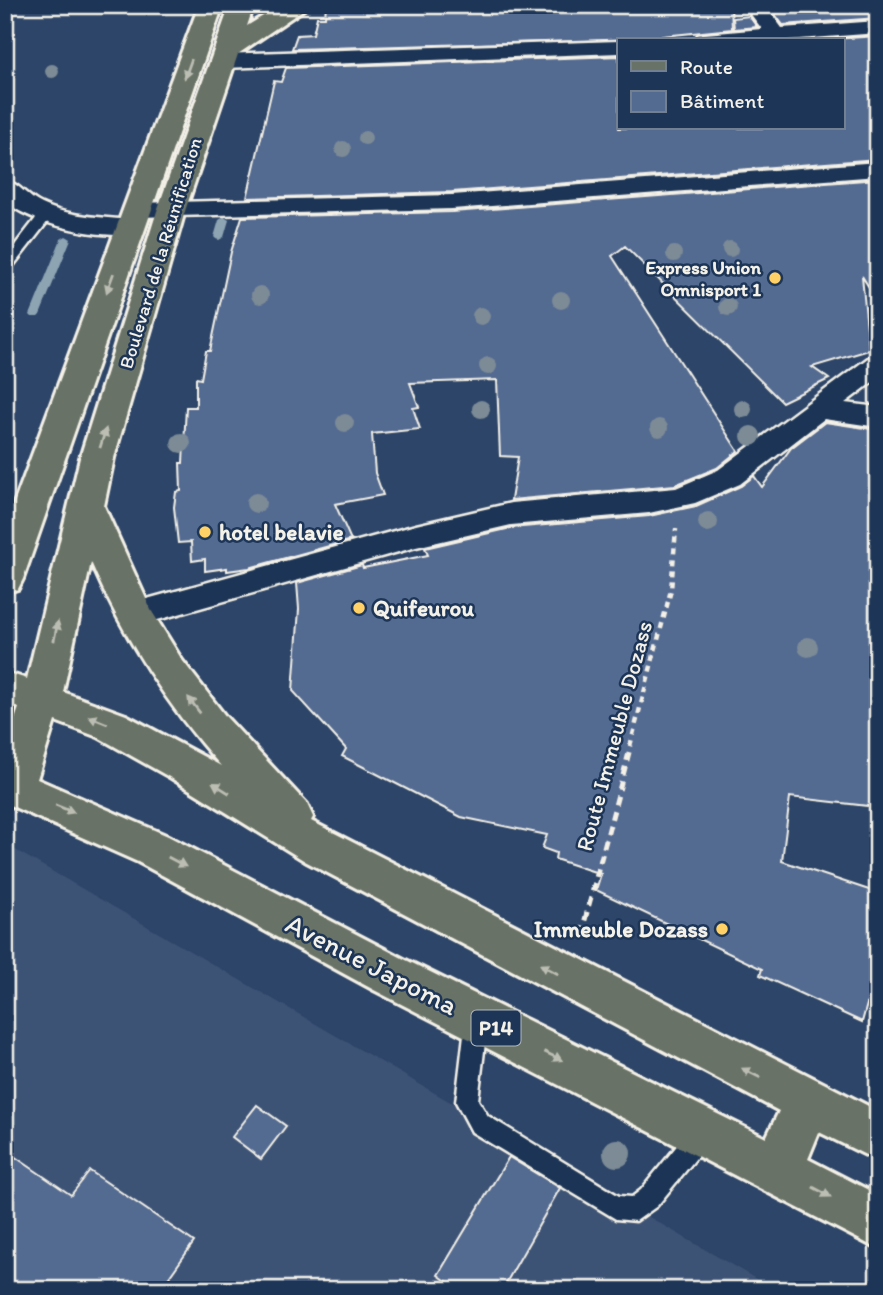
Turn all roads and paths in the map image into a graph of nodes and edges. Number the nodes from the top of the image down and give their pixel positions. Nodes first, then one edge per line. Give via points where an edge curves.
1 (211, 5) edge
2 (242, 5) edge
3 (298, 5) edge
4 (754, 5) edge
5 (878, 27) edge
6 (777, 35) junction
7 (734, 38) edge
8 (617, 47) edge
9 (225, 55) junction
10 (878, 169) edge
11 (5, 187) edge
12 (171, 211) junction
13 (45, 216) junction
14 (133, 219) junction
15 (5, 267) edge
16 (878, 364) edge
17 (816, 409) junction
18 (878, 417) edge
19 (672, 499) junction
20 (85, 503) junction
21 (14, 528) edge
22 (5, 579) edge
23 (135, 614) junction
24 (23, 693) edge
25 (9, 787) edge
26 (320, 848) junction
27 (571, 980) junction
28 (477, 1018) junction
29 (808, 1102) junction
30 (703, 1131) junction
31 (878, 1137) edge
32 (778, 1168) junction
33 (878, 1223) edge

1 -> 14 main road
2 - 9 main road, Boulevard de la Réunification
3 - 9 main road
4 - 6 street
5 - 6 street
6 - 7 street
8 - 9 street
9 - 12 main road, Boulevard de la Réunification
10 - 12 street via 453,202
11 - 13 street via 16,201
12 - 14 street
20 -> 12 main road, Boulevard de la Réunification
13 - 14 street
13 - 15 lane
14 -> 21 main road
16 - 17 street
17 - 18 street
17 - 19 street via 729,477
19 - 23 street via 533,509 436,529
19 - 27 path, Route Immeuble Dozass via 677,533 671,590
20 - 23 main road
24 -> 20 main road, Boulevard de la Réunification
21 - 22 main road
26 -> 23 main road via 205,720 167,670
24 - 25 main road, Boulevard de la Réunification
26 -> 24 main road via 112,726
25 -> 28 main road, Avenue Japoma / P14 via 155,850
27 -> 26 main road
29 -> 27 main road
28 -> 30 main road, Avenue Japoma / P14
28 - 30 lane via 467,1102 480,1125 616,1207 636,1209 649,1198
29 - 31 main road
29 - 32 main road
30 - 32 main road, Avenue Japoma / P14
32 -> 33 main road, Avenue Japoma / P14

